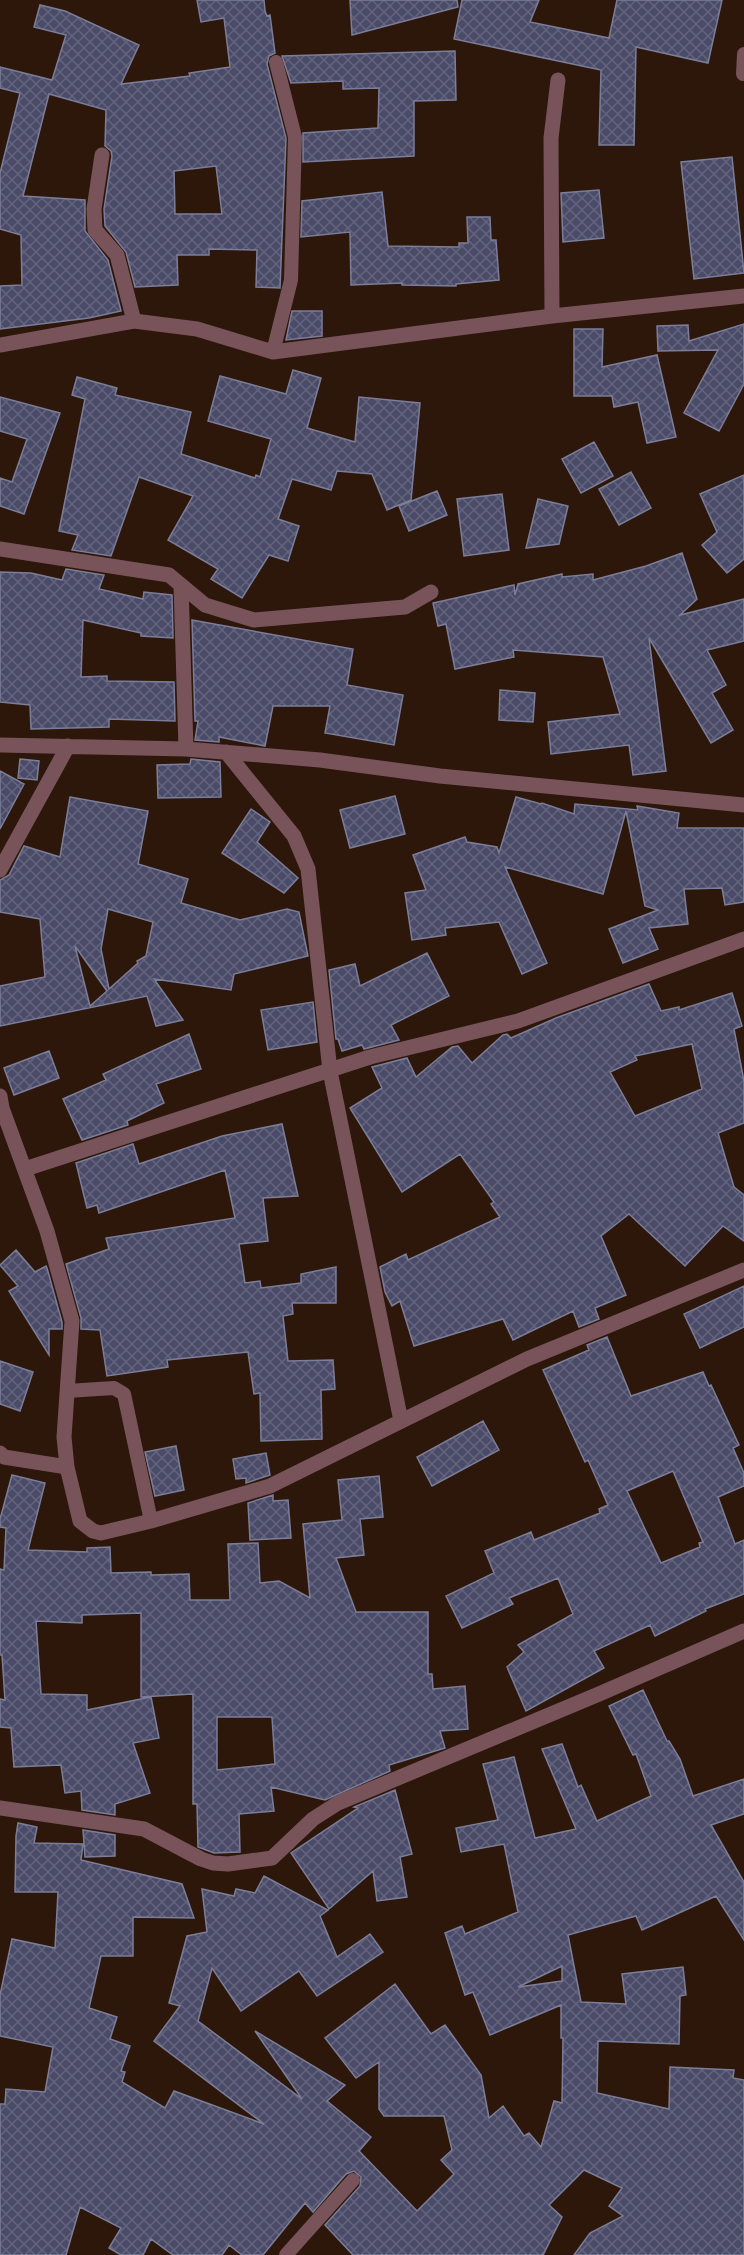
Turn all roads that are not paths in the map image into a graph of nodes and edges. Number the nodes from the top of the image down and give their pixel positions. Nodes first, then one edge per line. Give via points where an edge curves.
1 (744, 54) edge
2 (276, 62) dead end
3 (743, 74) edge
4 (558, 80) dead end
5 (102, 155) dead end
6 (744, 296) edge
7 (552, 316) junction
8 (134, 321) junction
9 (0, 345) edge
10 (273, 352) junction
11 (0, 549) edge
12 (181, 585) junction
13 (431, 592) dead end
14 (0, 745) edge
15 (68, 746) junction
16 (186, 748) junction
17 (226, 752) junction
18 (744, 805) edge
19 (0, 870) edge
20 (744, 939) edge
21 (330, 1071) junction
22 (0, 1096) edge
23 (25, 1169) junction
24 (744, 1270) edge
25 (67, 1391) junction
26 (401, 1421) junction
27 (0, 1453) edge
28 (67, 1467) junction
29 (151, 1521) junction
30 (744, 1631) edge
31 (0, 1808) edge
32 (353, 2180) dead end
33 (286, 2255) edge

1 - 3 lane
2 - 10 lane via 295,137 291,280
4 - 7 street via 551,138
5 - 8 street via 95,230 117,255
6 - 7 street
7 - 10 street
8 - 9 street
8 - 10 street via 197,329
11 - 12 street via 169,575
12 - 13 street via 205,605 254,620 405,607
12 - 16 street
14 - 15 street
15 - 16 street
15 - 19 street
16 - 17 street
17 - 18 street
17 - 21 street via 294,836 308,869
20 - 21 street via 518,1021 370,1057
21 - 23 street
21 - 26 street
22 - 23 street
23 - 25 street via 72,1321
24 - 26 street via 526,1359
25 - 28 street
25 - 29 lane via 122,1391
26 - 29 street via 270,1486
27 - 28 street via 4,1457
28 - 29 street via 80,1521 85,1526 101,1533
30 - 31 street via 338,1803 313,1819 272,1858 213,1863 144,1829
32 - 33 lane

